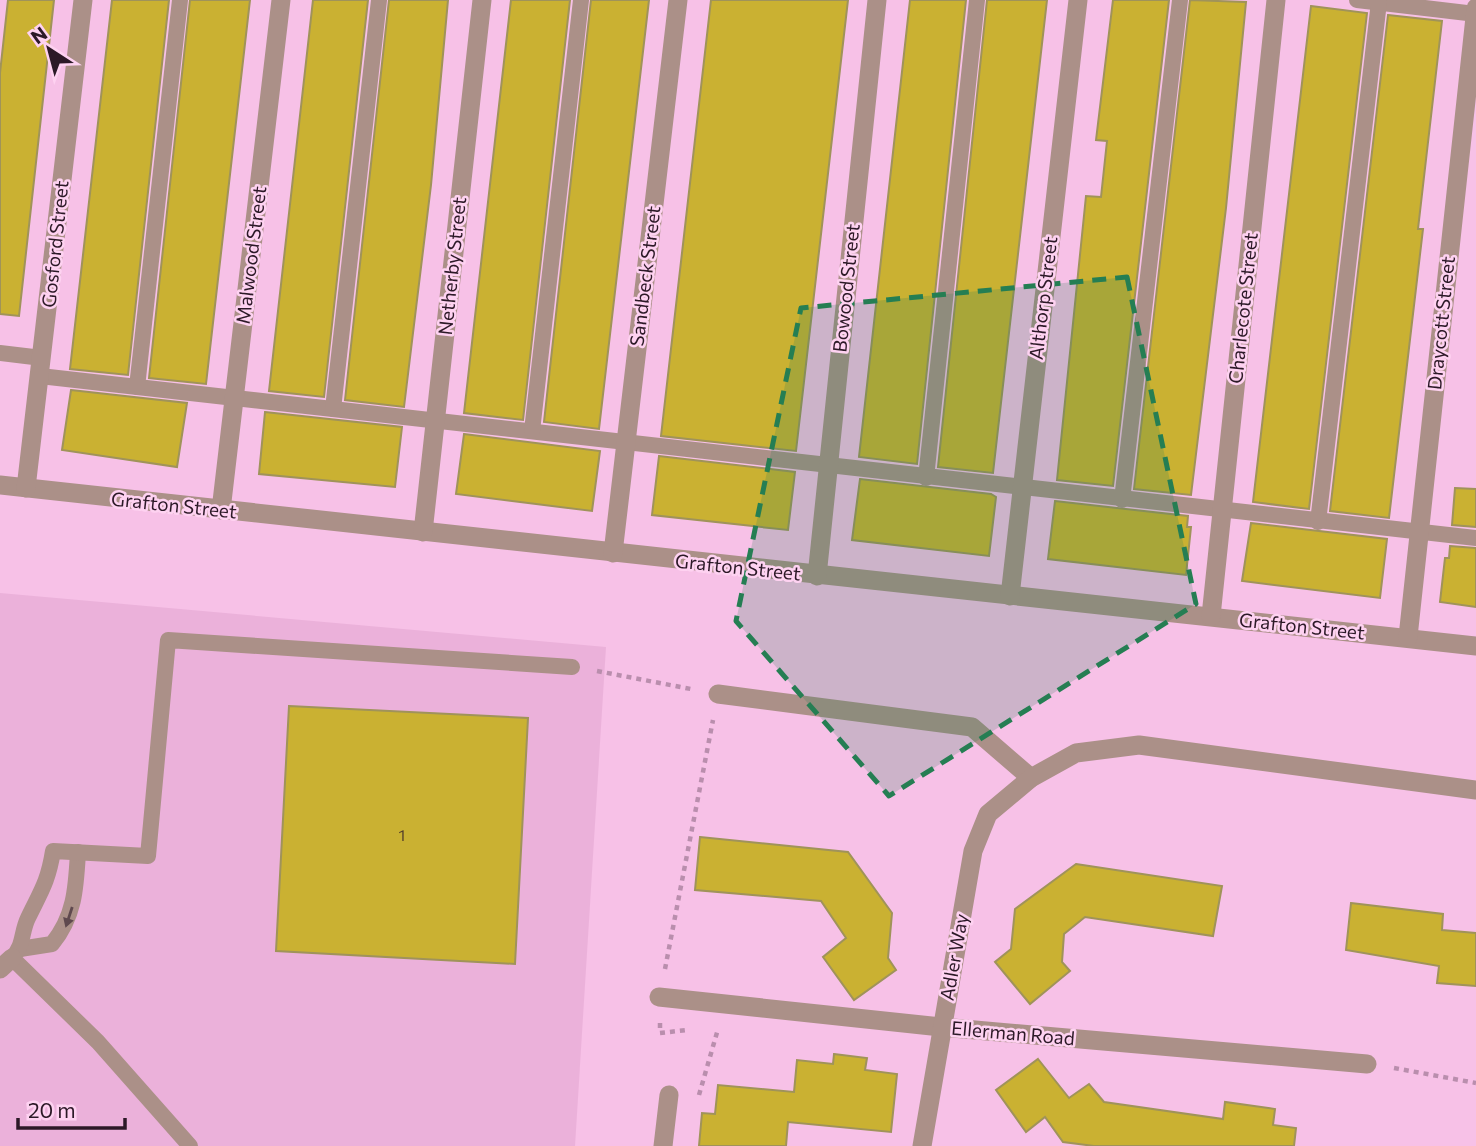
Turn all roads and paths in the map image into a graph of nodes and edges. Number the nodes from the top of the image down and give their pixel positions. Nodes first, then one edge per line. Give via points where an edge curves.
1 (83, 0) edge
2 (180, 0) edge
3 (281, 0) edge
4 (379, 0) edge
5 (482, 0) edge
6 (581, 0) edge
7 (678, 0) edge
8 (877, 0) edge
9 (977, 0) edge
10 (1078, 0) edge
11 (1180, 0) edge
12 (1276, 0) edge
13 (1357, 0) edge
14 (1379, 2) junction
15 (1476, 8) edge
16 (1476, 14) edge
17 (0, 353) edge
18 (41, 367) junction
19 (137, 387) junction
20 (234, 399) junction
21 (333, 409) junction
22 (435, 420) junction
23 (532, 431) junction
24 (625, 442) junction
25 (826, 467) junction
26 (926, 478) junction
27 (0, 485) edge
28 (26, 488) junction
29 (1020, 489) junction
30 (1122, 500) junction
31 (221, 510) junction
32 (1221, 512) junction
33 (1318, 522) junction
34 (422, 532) junction
35 (1418, 532) junction
36 (1476, 538) edge
37 (613, 553) junction
38 (817, 576) junction
39 (1010, 596) junction
40 (1210, 616) junction
41 (1408, 637) junction
42 (1476, 646) edge
43 (572, 667) joint
44 (718, 694) junction
45 (1031, 779) junction
46 (1476, 790) edge
47 (78, 852) junction
48 (11, 959) edge
49 (659, 997) junction
50 (941, 1027) junction
51 (707, 1028) dead end
52 (695, 1030) dead end
53 (1367, 1064) joint
54 (1476, 1083) edge
55 (668, 1095) joint
56 (190, 1146) edge
57 (663, 1146) edge
58 (922, 1146) edge

1 - 18 street, Gosford Street
2 - 19 lane
3 - 20 street, Malwood Street
4 - 21 lane
5 - 22 street, Netherby Street
6 - 23 lane
7 - 24 street, Sandbeck Street
8 - 25 street, Bowood Street
9 - 26 lane
10 - 29 street, Althorp Street
11 - 30 lane
12 - 32 street, Charlecote Street
13 - 14 lane
14 - 16 lane
14 - 33 lane
15 - 16 street, Draycott Street
16 - 35 street, Draycott Street
17 - 18 lane
18 - 19 lane
18 - 28 street, Gosford Street
19 - 20 lane
20 - 21 lane
20 - 31 street, Malwood Street
21 - 22 lane
22 - 23 lane
22 - 34 street, Netherby Street
23 - 24 lane
24 - 25 lane
24 - 37 street, Sandbeck Street
25 - 26 lane
25 - 38 street, Bowood Street
26 - 29 lane
27 - 28 street, Grafton Street
28 - 31 street, Grafton Street
29 - 30 lane
29 - 39 street, Althorp Street
30 - 32 lane
31 - 34 street, Grafton Street
32 - 33 lane
32 - 40 street, Charlecote Street
33 - 35 lane
34 - 37 street, Grafton Street
35 - 36 lane
35 - 41 street, Draycott Street
37 - 38 street, Grafton Street
38 - 39 street, Grafton Street
39 - 40 street, Grafton Street
40 - 41 street, Grafton Street
41 - 42 street, Grafton Street
43 - 44 path
43 - 47 lane via 168,640 148,856
44 - 45 street via 972,727
44 - 49 path
45 - 46 street via 1076,753 1139,745
45 - 50 street, Adler Way via 988,814 973,852
47 - 48 lane via 53,851 43,893 26,920
47 -> 48 lane via 73,907 66,928 52,944
48 - 56 lane via 107,1052
49 - 50 street, Ellerman Road
49 - 52 path via 660,1032
50 - 53 street, Ellerman Road
50 - 58 street, Adler Way
51 - 55 path via 719,1027 697,1101
53 - 54 path
55 - 57 street

